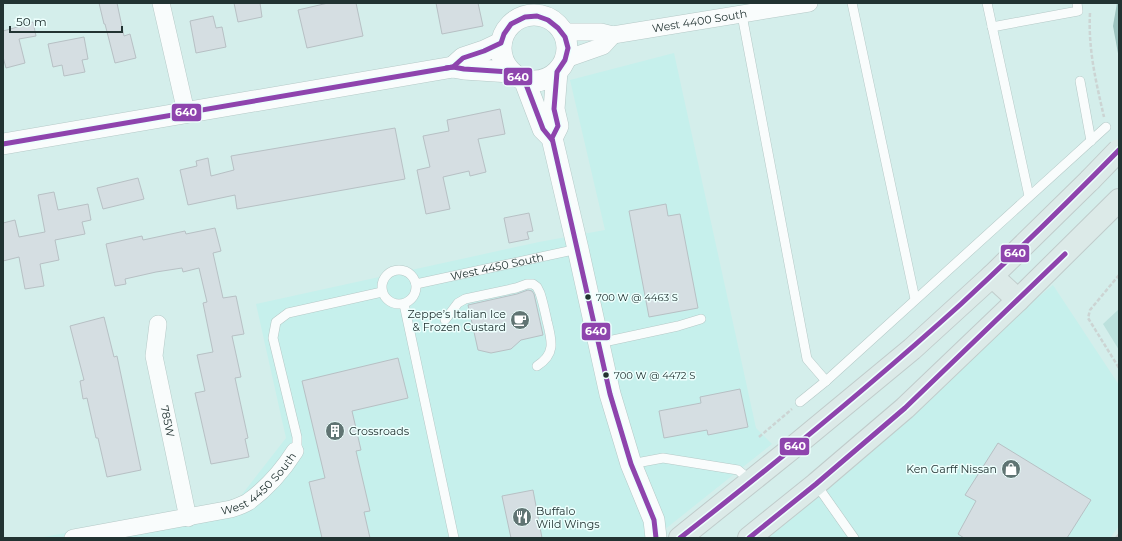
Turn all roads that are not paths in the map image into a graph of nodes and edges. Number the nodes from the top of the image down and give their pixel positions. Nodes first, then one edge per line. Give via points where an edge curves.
1 (161, 3) edge
2 (805, 3) edge
3 (852, 3) edge
4 (987, 3) edge
5 (1077, 3) edge
6 (540, 10) edge
7 (514, 13) edge
8 (742, 14) junction
9 (992, 27) junction
10 (563, 32) junction
11 (613, 35) junction
12 (501, 43) junction
13 (561, 65) junction
14 (453, 66) junction
15 (517, 75) junction
16 (1080, 81) dead end
17 (186, 112) junction
18 (1106, 127) road end
19 (552, 138) junction
20 (1091, 141) junction
21 (3, 144) edge
22 (1119, 150) edge
23 (1029, 196) junction
24 (1119, 200) edge
25 (578, 249) junction
26 (992, 276) junction
27 (416, 284) junction
28 (382, 292) junction
29 (915, 299) junction
30 (1018, 300) junction
31 (404, 304) junction
32 (700, 319) dead end
33 (445, 320) dead end
34 (158, 324) dead end
35 (599, 344) junction
36 (537, 366) dead end
37 (826, 381) junction
38 (800, 402) road end
39 (295, 451) joint
40 (630, 464) junction
41 (751, 481) junction
42 (816, 484) junction
43 (188, 518) junction
44 (689, 531) edge
45 (73, 538) edge
46 (454, 538) edge
47 (656, 538) edge
48 (749, 538) edge
49 (854, 538) edge

1 - 17 street
2 - 8 street, West 4400 South
3 - 29 lane
4 - 9 lane
5 - 9 lane via 1078,11
6 - 7 street via 538,15 527,15 516,20
6 - 10 street via 559,25
7 - 12 street
8 - 11 street, West 4400 South
8 - 37 lane via 807,359
9 - 23 lane
10 - 11 street, West 4400 South via 601,32
10 - 13 street via 568,46
11 - 13 street via 602,46
12 - 14 street via 463,58
12 - 15 street via 502,62
13 - 15 street via 547,80 536,82
13 - 19 street via 554,110 558,126
14 - 15 street
14 - 17 street
15 - 19 street via 543,129
16 - 20 lane
17 - 21 street
18 - 20 lane
19 - 25 street
20 - 23 lane
22 - 26 main road, bridge
23 - 29 lane
24 - 30 main road
25 - 27 lane, West 4450 South
25 - 35 street
26 - 30 main road
26 - 41 main road via 912,349
27 - 28 lane via 410,273 398,269 384,278
27 - 31 lane via 413,298
28 - 31 lane via 392,303
28 - 39 lane, West 4450 South via 288,313 276,322 273,338 297,437
29 - 37 lane
30 - 42 main road via 905,408
31 - 46 lane
32 - 35 lane
33 - 36 lane via 458,303 465,299 533,284 538,287 540,293 552,344 548,357
34 - 43 street, 785W via 154,356
35 - 40 street
37 - 38 lane
39 - 43 street, West 4450 South via 280,471 248,502 231,510
40 - 41 lane via 663,458 738,470
40 - 47 street via 654,520
41 - 44 main road
42 - 48 main road
42 - 49 lane
43 - 45 street, West 4450 South

